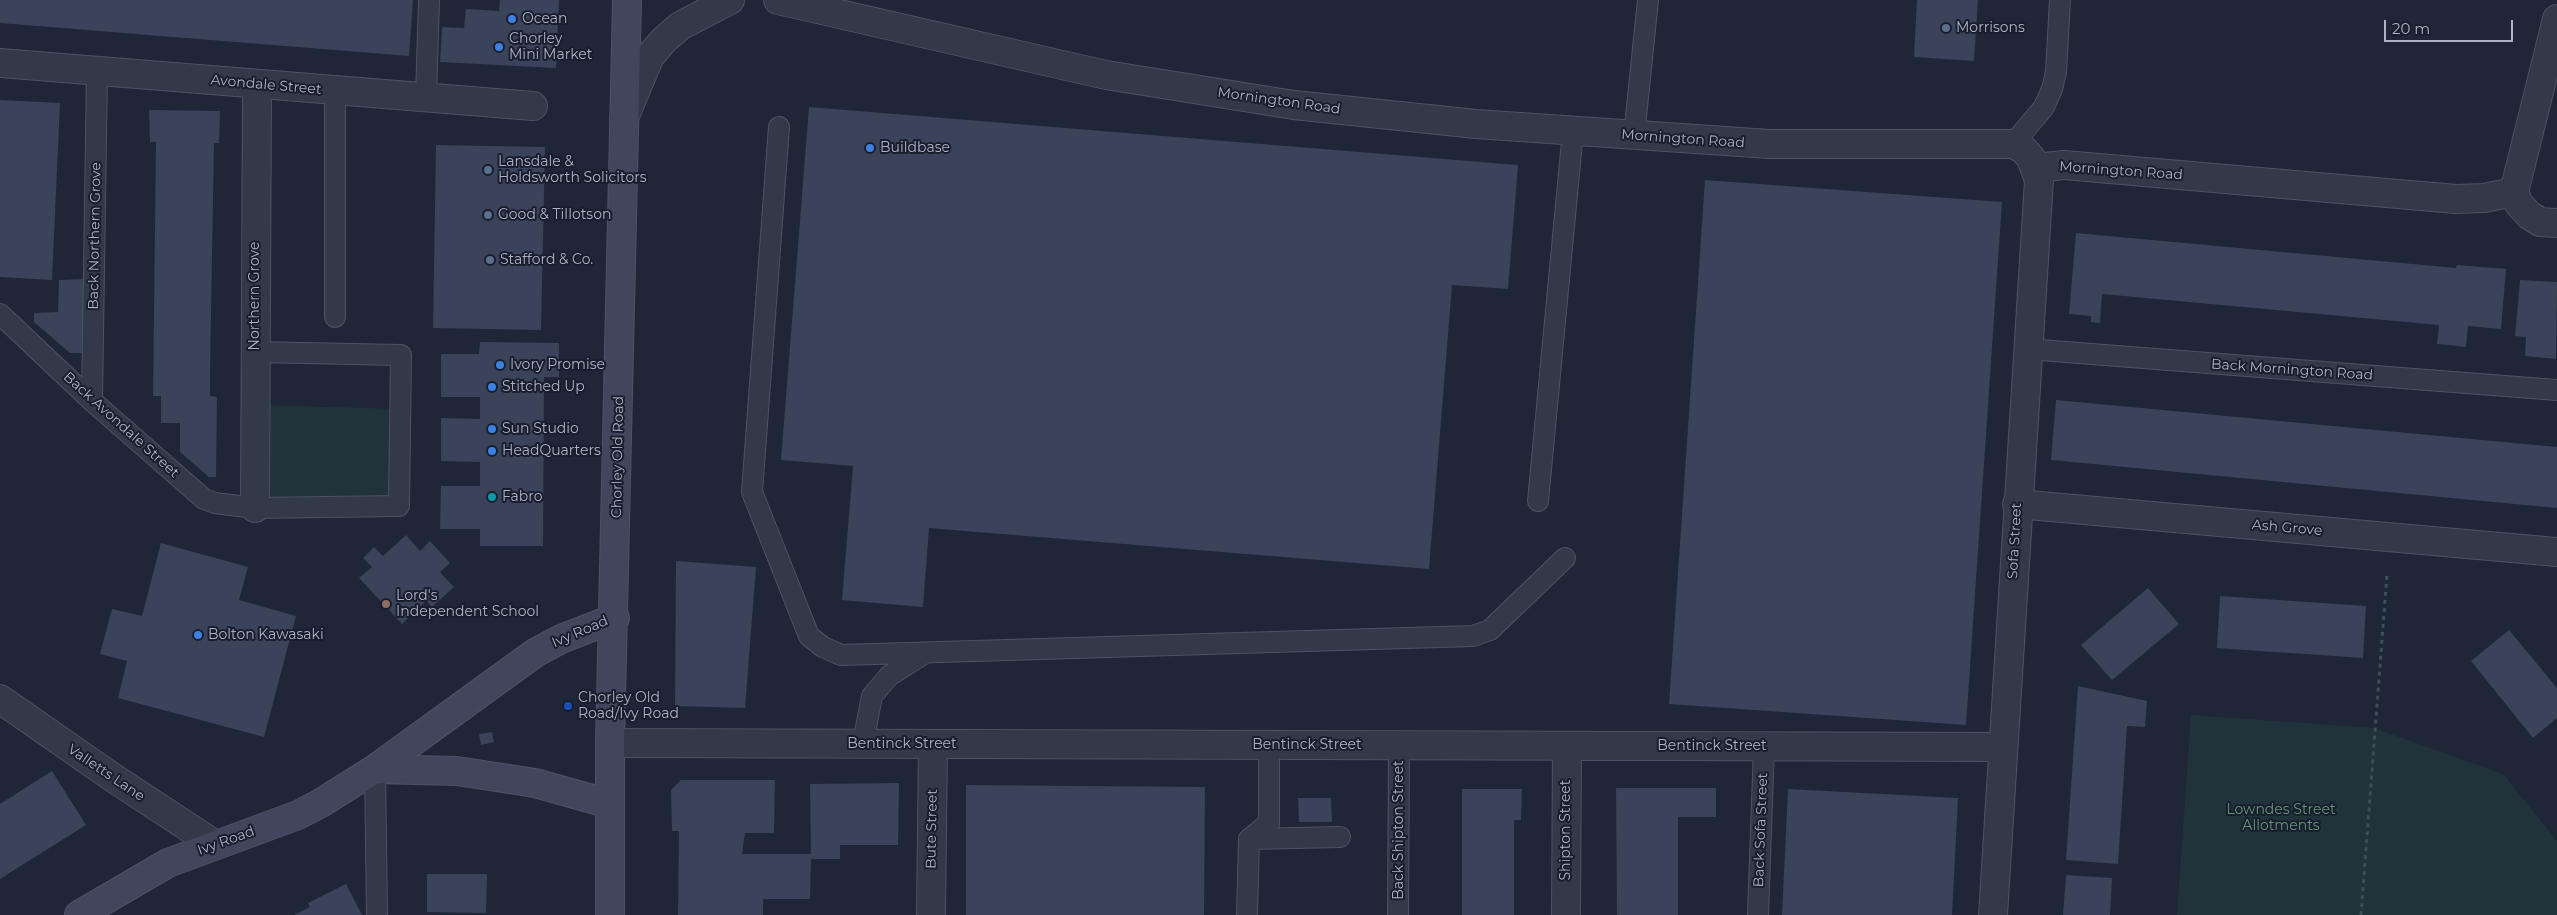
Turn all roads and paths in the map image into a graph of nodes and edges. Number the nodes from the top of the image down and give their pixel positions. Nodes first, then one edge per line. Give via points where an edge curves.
1 (429, 0) edge
2 (627, 0) edge
3 (730, 0) edge
4 (1648, 0) edge
5 (2060, 0) edge
6 (786, 1) edge
7 (2555, 32) edge
8 (0, 63) edge
9 (97, 71) junction
10 (257, 84) junction
11 (335, 90) junction
12 (426, 98) junction
13 (532, 106) dead end
14 (624, 118) junction
15 (779, 127) dead end
16 (1573, 131) junction
17 (1634, 136) junction
18 (2013, 144) junction
19 (2036, 168) junction
20 (2514, 192) junction
21 (2557, 223) edge
22 (0, 314) edge
23 (335, 317) dead end
24 (2027, 349) junction
25 (255, 352) junction
26 (2557, 390) edge
27 (92, 401) junction
28 (1538, 500) dead end
29 (2017, 504) junction
30 (255, 508) junction
31 (2390, 538) junction
32 (2557, 552) edge
33 (1565, 558) dead end
34 (614, 618) junction
35 (927, 652) junction
36 (3, 705) edge
37 (610, 743) junction
38 (863, 744) junction
39 (933, 744) junction
40 (1269, 744) junction
41 (1399, 745) junction
42 (1567, 746) junction
43 (1764, 746) junction
44 (2003, 746) junction
45 (375, 769) junction
46 (610, 804) junction
47 (1340, 837) dead end
48 (1249, 839) junction
49 (214, 844) junction
50 (79, 915) edge
51 (377, 915) edge
52 (610, 915) edge
53 (931, 915) edge
54 (1247, 915) edge
55 (1398, 915) edge
56 (1566, 915) edge
57 (1758, 915) edge
58 (1993, 915) edge
59 (2361, 915) edge

1 - 12 lane
2 - 14 main road, Chorley Old Road
3 - 14 street via 688,22 664,40 650,56
4 - 17 lane
5 - 18 lane via 2056,72 2052,88 2044,107
6 - 16 street, Mornington Road via 1106,75 1294,105
7 - 20 street
8 - 9 street, Avondale Street
9 - 10 street, Avondale Street
9 - 27 lane, Back Northern Grove
10 - 11 street, Avondale Street
10 - 25 street, Northern Grove
11 - 12 street, Avondale Street
11 - 23 lane
12 - 13 street, Avondale Street
14 - 34 main road, Chorley Old Road
15 - 35 lane via 752,492 809,636 841,655
16 - 17 street, Mornington Road
16 - 28 lane
17 - 18 street, Mornington Road via 1769,144
18 - 19 street via 2023,149
19 - 20 street, Mornington Road via 2064,165 2456,199
19 - 24 street, Sofa Street via 2039,180
20 - 21 street via 2528,215 2540,222
22 - 27 lane, Back Avondale Street
24 - 26 lane, Back Mornington Road
24 - 29 street, Sofa Street
25 - 30 street, Northern Grove
25 - 30 lane, Back Avondale Street via 401,355 399,506
27 - 30 lane, Back Avondale Street via 204,499
29 - 31 street, Ash Grove
29 - 44 street, Sofa Street
31 - 32 street, Ash Grove
31 - 59 path
33 - 35 lane via 1490,630 1473,636
34 - 37 main road, Chorley Old Road
34 - 45 main road, Ivy Road via 535,653
35 - 38 lane via 889,676 872,696
36 - 49 street, Valletts Lane
37 - 38 street, Bentinck Street
37 - 46 main road, Chorley Old Road
38 - 39 street, Bentinck Street
39 - 40 street, Bentinck Street
39 - 53 street, Bute Street
40 - 41 street, Bentinck Street
40 - 48 lane via 1269,823
41 - 42 street, Bentinck Street
41 - 55 lane, Back Shipton Street
42 - 43 street, Bentinck Street
42 - 56 street, Shipton Street
43 - 44 street, Bentinck Street
43 - 57 lane, Back Sofa Street
44 - 58 street, Sofa Street
45 - 46 main road via 457,771 535,783
45 - 49 main road, Ivy Road via 298,815
45 - 51 lane
46 - 52 main road, Chorley Old Road
47 - 48 lane
48 - 54 lane
49 - 50 main road, Ivy Road via 168,863

